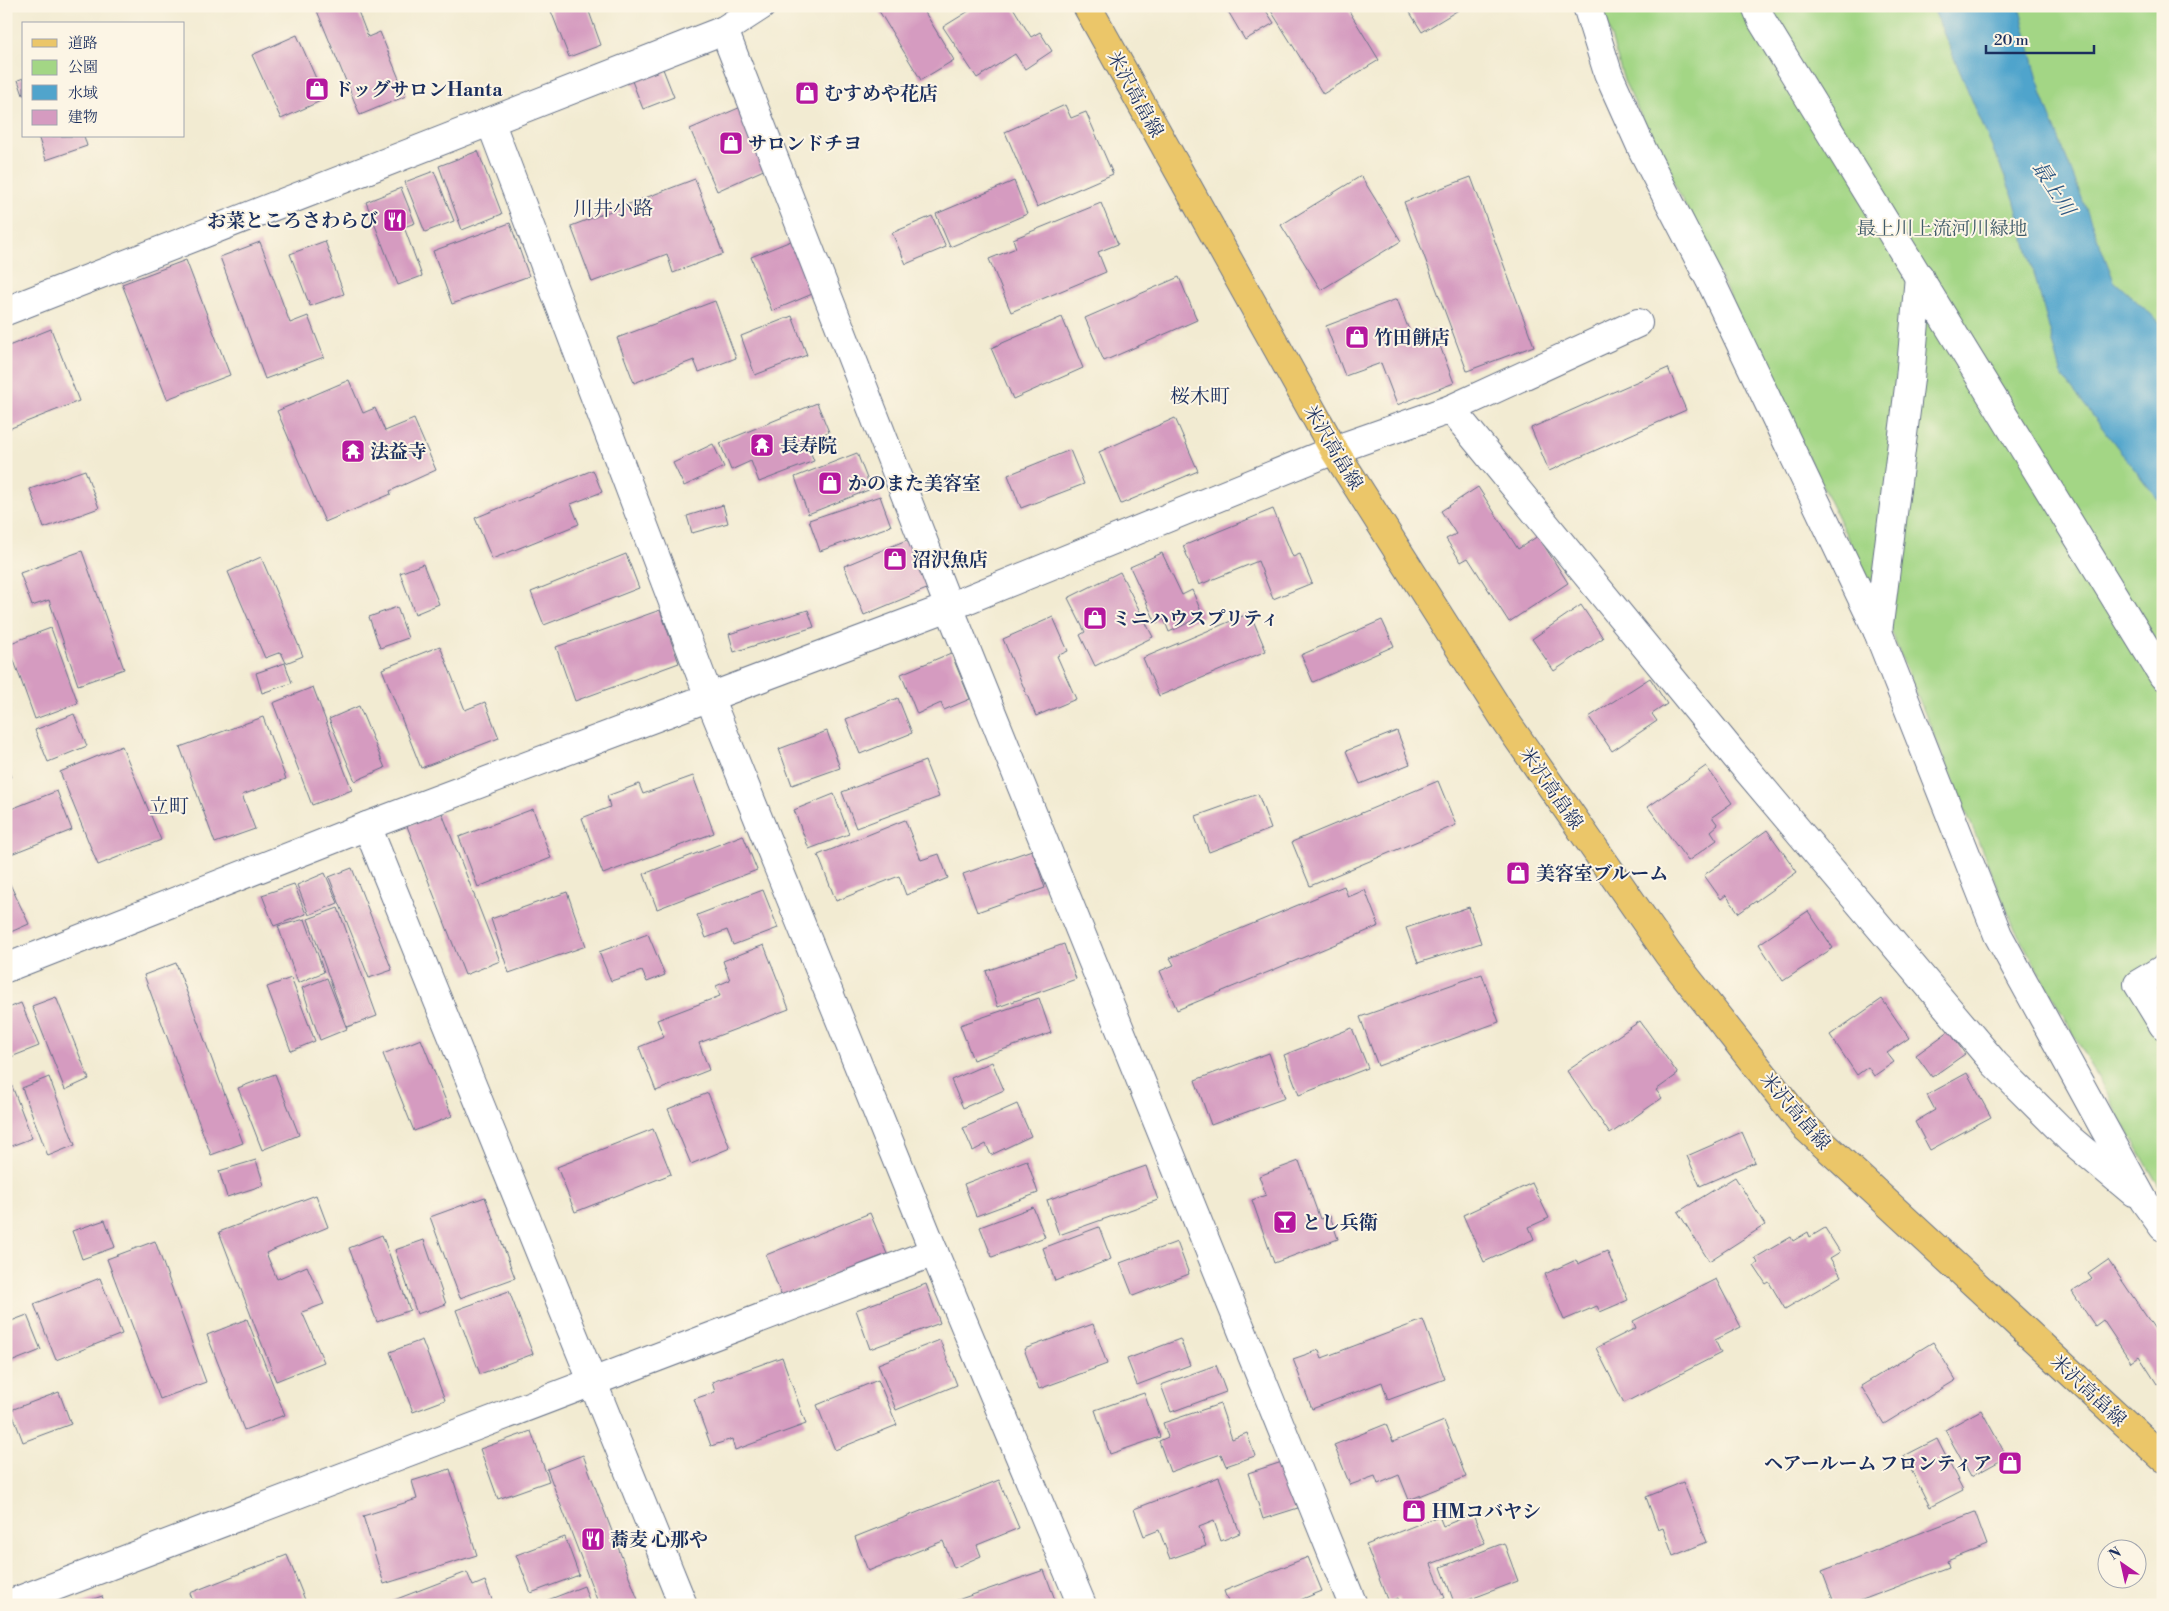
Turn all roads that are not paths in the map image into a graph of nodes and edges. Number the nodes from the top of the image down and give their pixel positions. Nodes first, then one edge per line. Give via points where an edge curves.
1 (761, 6) edge
2 (1087, 6) edge
3 (1587, 6) edge
4 (1756, 6) edge
5 (724, 30) junction
6 (490, 121) junction
7 (1919, 276) junction
8 (6, 311) edge
9 (1638, 323) dead end
10 (1451, 409) junction
11 (1334, 450) junction
12 (948, 607) junction
13 (1878, 632) junction
14 (2163, 676) edge
15 (709, 697) junction
16 (367, 826) junction
17 (6, 968) edge
18 (2163, 969) edge
19 (2163, 1025) edge
20 (2144, 1201) junction
21 (2163, 1227) edge
22 (934, 1252) junction
23 (594, 1382) junction
24 (2163, 1458) edge
25 (6, 1605) edge
26 (683, 1605) edge
27 (1082, 1605) edge
28 (1353, 1605) edge

1 - 5 street
2 - 11 main road, 米沢高畠線
3 - 13 street via 1608,73 1643,151 1713,286
4 - 7 street via 1762,22
5 - 6 street
5 - 12 street
6 - 8 street
6 - 15 street
7 - 13 street via 1910,379
7 - 14 street
9 - 10 street
10 - 11 street
10 - 20 street via 1736,757 1995,1064 2071,1140
11 - 12 street
11 - 24 main road, 米沢高畠線 via 1507,723 1662,946 1804,1126
12 - 15 street
12 - 28 street
13 - 20 street via 1998,935
15 - 16 street
15 - 22 street
16 - 17 street
16 - 23 street
18 - 19 street via 2138,984
20 - 21 street
22 - 23 street
22 - 27 street
23 - 25 street
23 - 26 street

